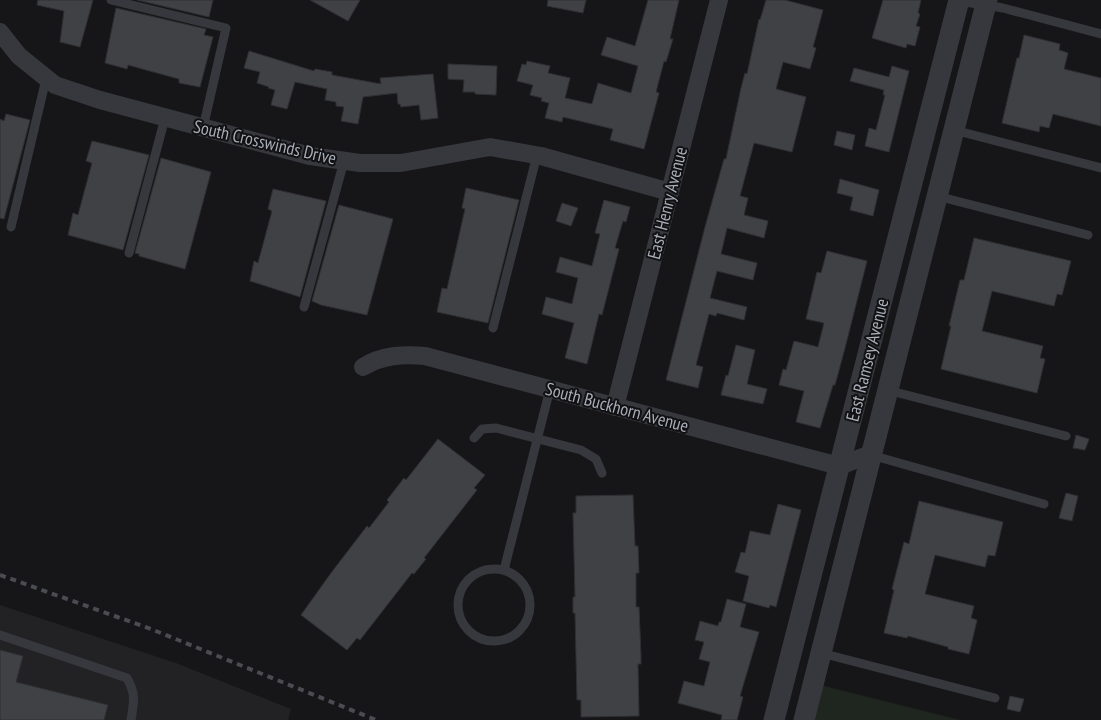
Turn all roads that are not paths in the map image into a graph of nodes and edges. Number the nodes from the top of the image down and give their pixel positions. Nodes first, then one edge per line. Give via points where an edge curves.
1 (111, 0) edge
2 (718, 0) edge
3 (959, 0) edge
4 (986, 2) edge
5 (0, 32) edge
6 (1101, 34) edge
7 (46, 79) junction
8 (165, 118) junction
9 (203, 128) junction
10 (954, 130) junction
11 (537, 155) junction
12 (344, 161) junction
13 (1101, 168) edge
14 (670, 192) junction
15 (936, 196) junction
16 (12, 226) dead end
17 (1088, 235) dead end
18 (129, 253) dead end
19 (304, 307) dead end
20 (493, 328) dead end
21 (363, 367) dead end
22 (550, 389) junction
23 (887, 390) junction
24 (615, 407) junction
25 (1066, 436) dead end
26 (474, 438) dead end
27 (537, 439) junction
28 (871, 454) junction
29 (839, 466) junction
30 (602, 473) dead end
31 (1044, 504) dead end
32 (504, 570) junction
33 (0, 635) edge
34 (821, 652) junction
35 (995, 698) dead end
36 (131, 720) edge
37 (774, 720) edge
38 (804, 720) edge

1 - 9 lane via 226,28
2 - 14 street, East Henry Avenue
3 - 4 lane
3 - 29 street, East Ramsey Avenue
4 - 6 lane
4 - 10 street, East Ramsey Avenue
5 - 7 street, South Crosswinds Drive via 19,56
7 - 8 street, South Crosswinds Drive via 100,100
7 - 16 lane
8 - 9 street, South Crosswinds Drive
8 - 18 lane
9 - 12 street, South Crosswinds Drive via 310,156
10 - 13 lane
10 - 15 street, East Ramsey Avenue
11 - 12 street, South Crosswinds Drive via 490,147 401,163
11 - 14 street, South Crosswinds Drive
11 - 20 lane
12 - 19 lane
14 - 24 street, East Henry Avenue
15 - 17 lane
15 - 23 street, East Ramsey Avenue
21 - 22 street, South Buckhorn Avenue via 374,360 404,354 425,356
22 - 24 street, South Buckhorn Avenue
22 - 27 lane
23 - 25 lane
23 - 28 street, East Ramsey Avenue
24 - 29 street, South Buckhorn Avenue
26 - 27 lane via 482,429 496,428
27 - 30 lane via 581,450 596,460
27 - 32 lane
28 - 29 street
28 - 31 lane
28 - 34 street, East Ramsey Avenue
29 - 37 street, East Ramsey Avenue
32 - 32 lane via 479,572 469,579 458,601 463,625 482,640 495,642 516,634 529,615 528,593 514,575
33 - 36 lane via 127,678 134,689
34 - 35 lane
34 - 38 street, East Ramsey Avenue

